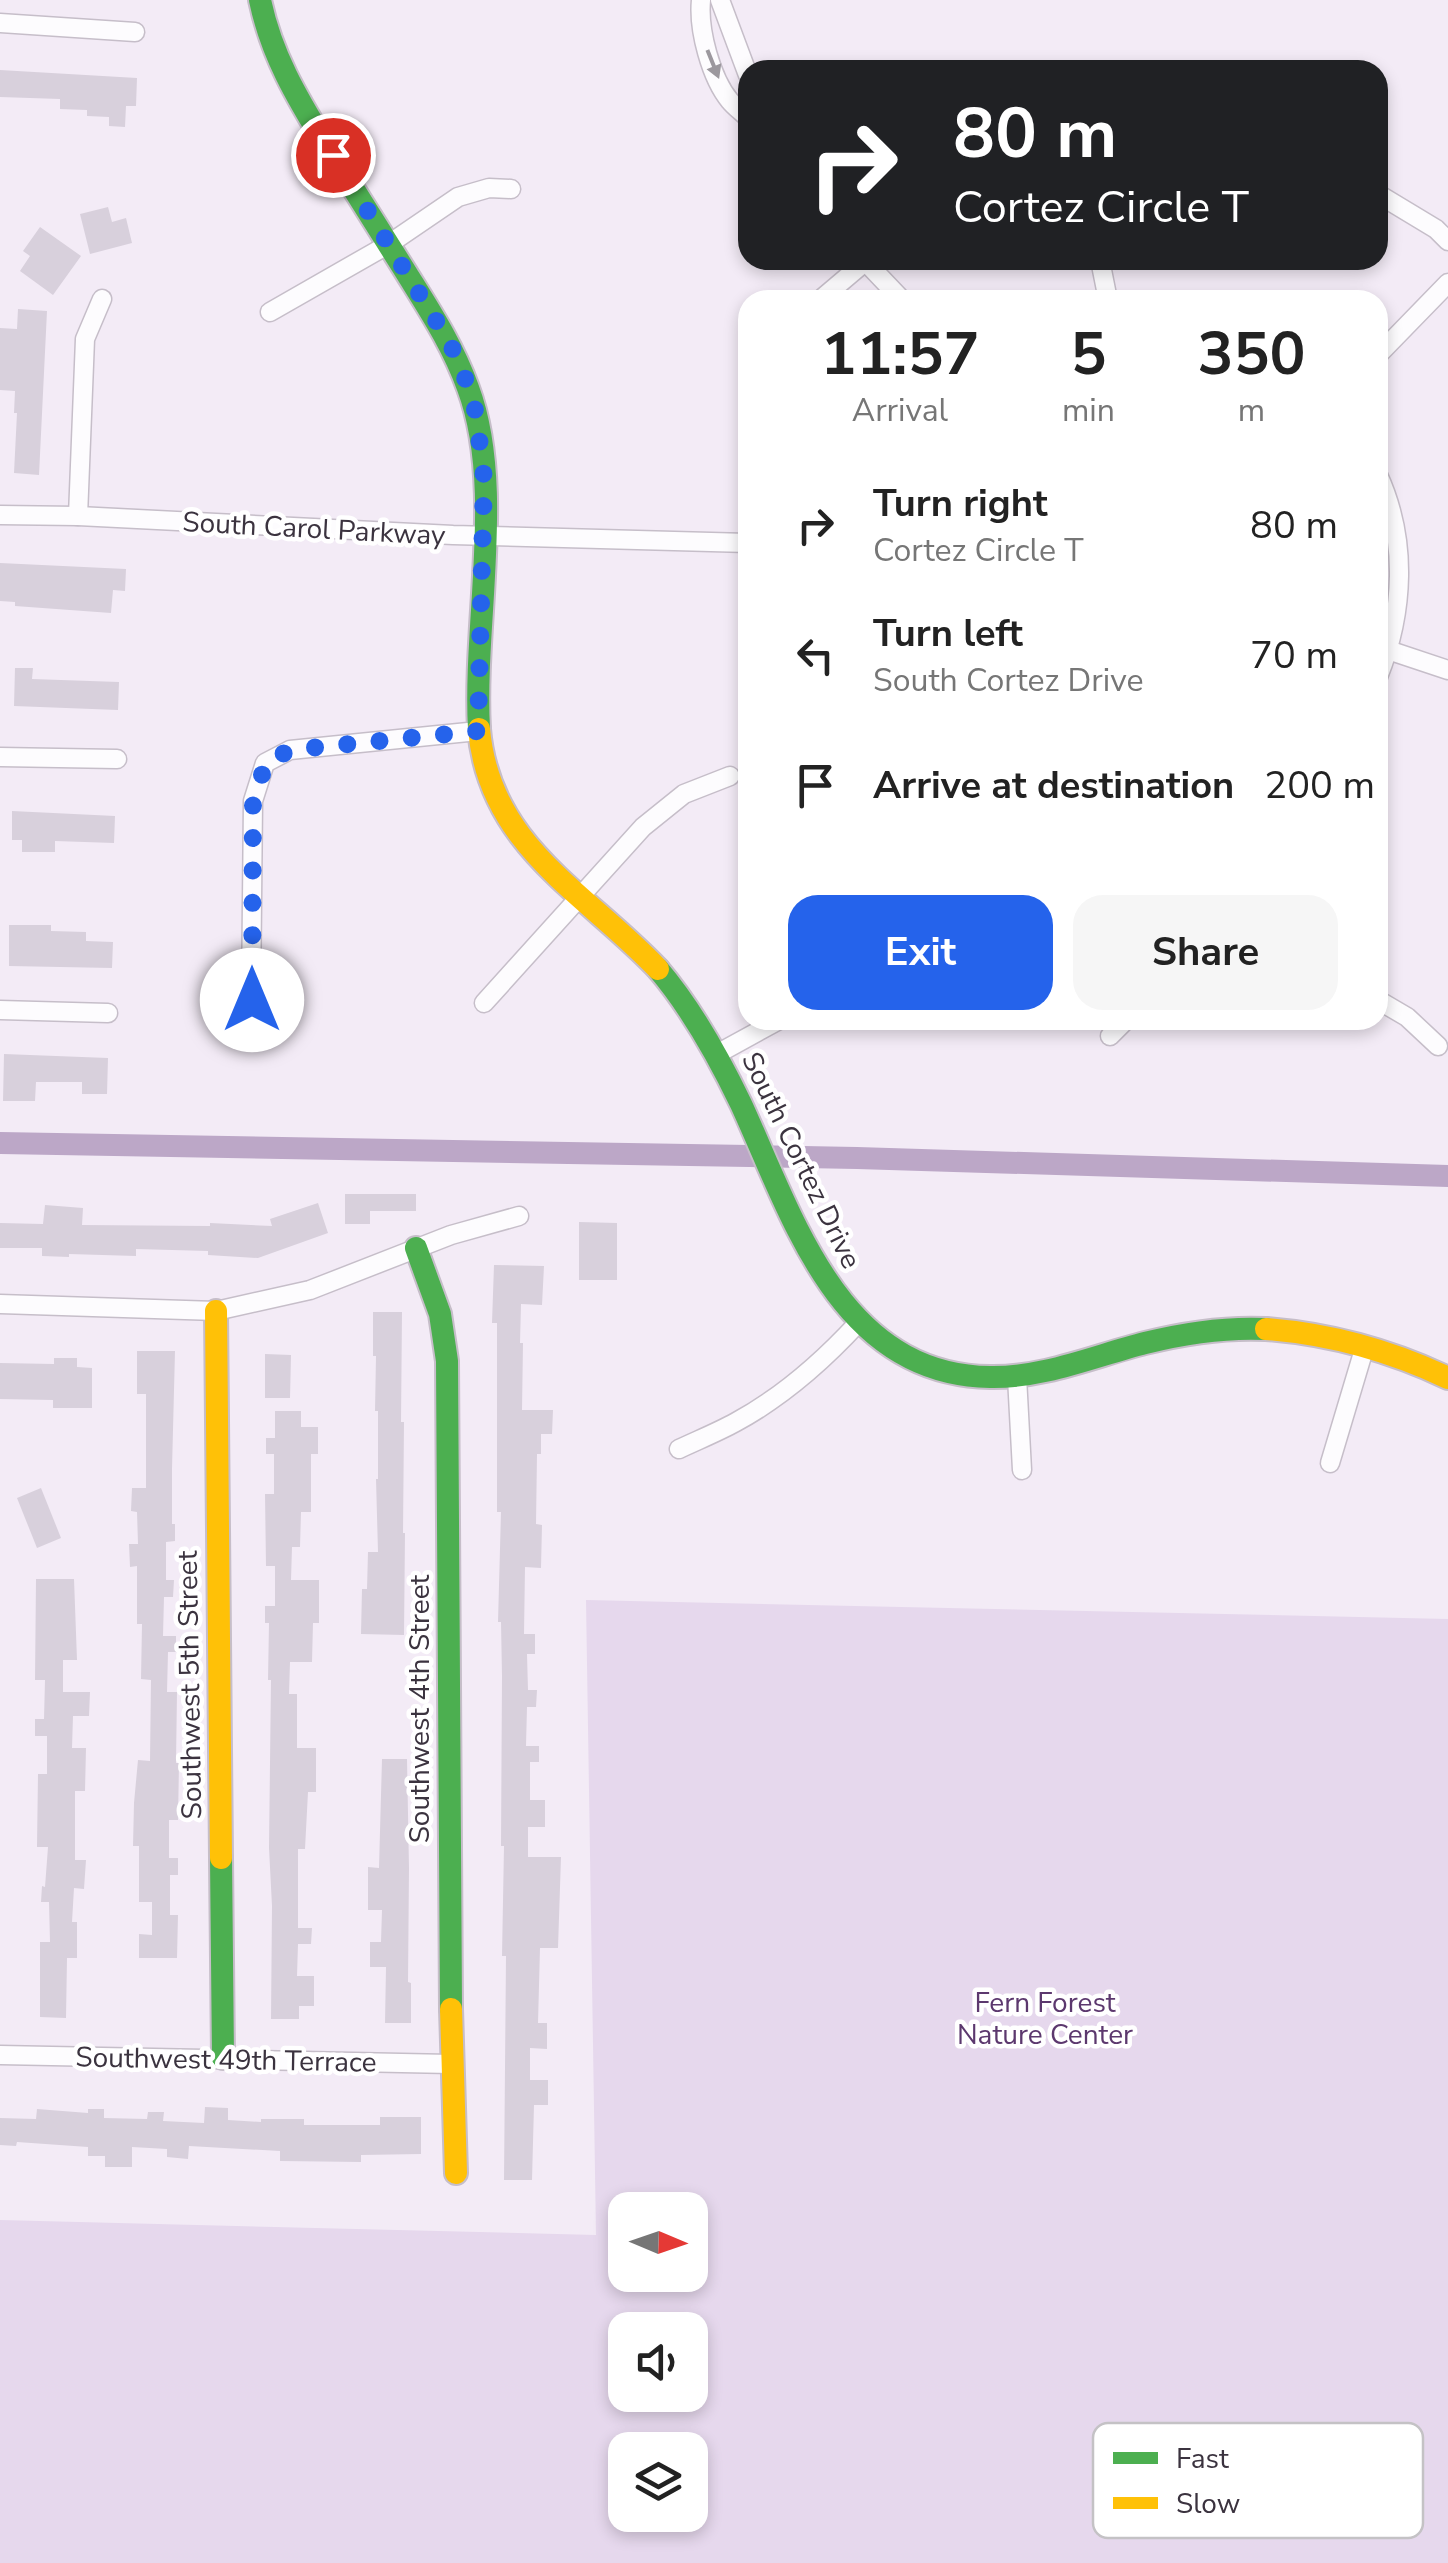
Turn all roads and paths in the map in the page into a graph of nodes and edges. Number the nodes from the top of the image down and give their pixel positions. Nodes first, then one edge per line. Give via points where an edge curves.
1 (260, 0) edge
2 (701, 0) edge
3 (720, 0) edge
4 (0, 23) edge
5 (135, 32) dead end
6 (742, 60) edge
7 (738, 108) edge
8 (511, 189) dead end
9 (1388, 200) edge
10 (1448, 241) edge
11 (389, 244) junction
12 (855, 270) edge
13 (874, 270) edge
14 (1448, 283) edge
15 (832, 290) edge
16 (893, 290) edge
17 (102, 299) dead end
18 (270, 312) dead end
19 (1388, 345) edge
20 (1388, 504) edge
21 (0, 516) edge
22 (78, 516) junction
23 (482, 535) junction
24 (738, 543) edge
25 (1388, 650) joint
26 (1448, 670) edge
27 (478, 731) junction
28 (0, 757) edge
29 (117, 759) dead end
30 (730, 776) dead end
31 (581, 896) junction
32 (252, 1000) dead end
33 (484, 1004) dead end
34 (1388, 1006) edge
35 (0, 1010) edge
36 (108, 1012) dead end
37 (761, 1030) edge
38 (1116, 1030) edge
39 (1110, 1036) dead end
40 (1438, 1046) dead end
41 (717, 1054) junction
42 (519, 1216) dead end
43 (416, 1248) junction
44 (0, 1304) edge
45 (216, 1312) junction
46 (858, 1323) junction
47 (1365, 1346) junction
48 (1017, 1377) junction
49 (1448, 1378) edge
50 (679, 1449) dead end
51 (1330, 1463) dead end
52 (1022, 1470) dead end
53 (0, 2055) edge
54 (222, 2058) junction
55 (451, 2064) junction
56 (456, 2173) dead end

1 - 11 street, South Cortez Drive via 294,93
2 -> 7 street via 714,70
3 - 6 street
4 - 5 street
8 - 11 street via 458,198
9 - 10 street
11 - 18 street
11 - 23 street, South Cortez Drive via 465,378 482,450
12 - 15 street
13 - 16 street
14 - 19 street
17 - 22 street via 85,339
20 - 25 street via 1400,584
21 - 22 street, South Carol Parkway
22 - 23 street, South Carol Parkway
23 - 24 street, South Carol Parkway
23 - 27 street, South Cortez Drive
25 - 26 street
27 - 31 street, South Cortez Drive via 488,780 505,817
27 - 32 street via 290,750 266,763 253,801
28 - 29 street
30 - 31 street via 684,794 643,827
31 - 33 street
31 - 41 street, South Cortez Drive via 659,971
34 - 40 street
35 - 36 street
37 - 41 street
38 - 39 street
41 - 46 street, South Cortez Drive via 820,1270
42 - 43 street
43 - 45 street via 310,1290
43 - 55 street, Southwest 4th Street via 440,1314 447,1360
44 - 45 street
45 - 54 street, Southwest 5th Street
46 - 48 street, South Cortez Drive via 932,1368
46 - 50 street via 777,1396
47 - 48 street, South Cortez Drive via 1290,1331 1227,1329
47 - 49 street, South Cortez Drive
47 - 51 street
48 - 52 street
53 - 54 street, Southwest 49th Terrace
54 - 55 street, Southwest 49th Terrace
55 - 56 street, Southwest 4th Street

